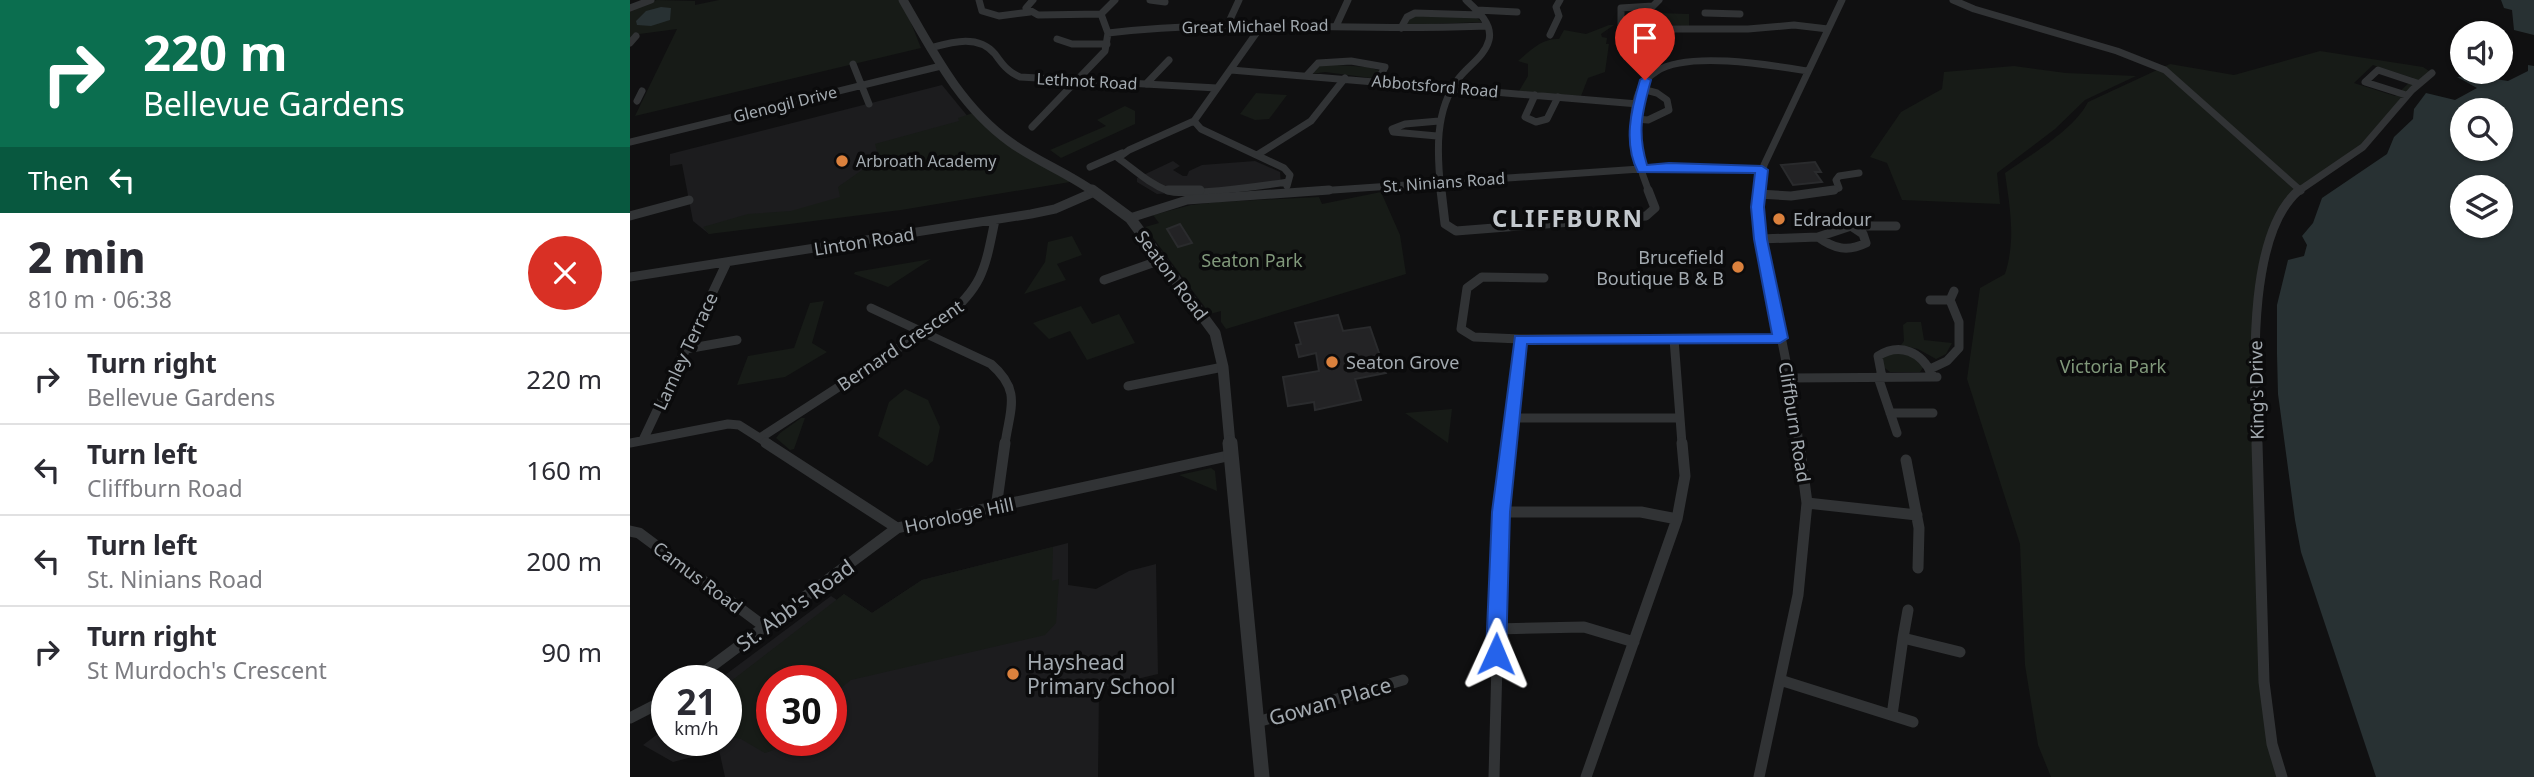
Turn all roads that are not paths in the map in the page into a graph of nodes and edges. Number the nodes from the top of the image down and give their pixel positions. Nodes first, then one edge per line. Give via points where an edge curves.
1 (651, 0) edge
2 (903, 0) edge
3 (979, 0) edge
4 (1033, 0) edge
5 (1115, 0) edge
6 (1150, 0) edge
7 (1239, 0) edge
8 (1348, 0) edge
9 (1466, 0) edge
10 (1560, 0) edge
11 (1659, 0) edge
12 (1842, 0) edge
13 (1953, 0) edge
14 (1165, 2) dead end
15 (630, 8) edge
16 (1030, 12) junction
17 (1479, 12) junction
18 (1517, 12) dead end
19 (1705, 13) dead end
20 (1720, 13) junction
21 (1101, 14) junction
22 (1740, 14) dead end
23 (1337, 24) junction
24 (1262, 25) junction
25 (1227, 26) junction
26 (1487, 26) junction
27 (1555, 27) junction
28 (1401, 28) junction
29 (1566, 28) dead end
30 (1723, 29) junction
31 (1828, 29) junction
32 (1108, 33) junction
33 (1550, 35) dead end
34 (636, 36) dead end
35 (1057, 39) dead end
36 (630, 43) edge
37 (1107, 44) junction
38 (930, 48) junction
39 (1170, 60) dead end
40 (853, 64) dead end
41 (941, 66) junction
42 (1231, 69) junction
43 (1807, 71) junction
44 (2432, 73) dead end
45 (1307, 75) junction
46 (1345, 78) junction
47 (1077, 80) junction
48 (1377, 82) junction
49 (2417, 83) junction
50 (1146, 84) junction
51 (862, 86) junction
52 (1217, 88) junction
53 (1452, 88) junction
54 (1642, 89) junction
55 (1535, 95) junction
56 (2406, 95) junction
57 (1558, 97) junction
58 (869, 104) dead end
59 (1638, 104) junction
60 (1636, 119) junction
61 (1194, 121) junction
62 (1439, 121) junction
63 (1032, 127) dead end
64 (1437, 136) junction
65 (630, 142) edge
66 (1122, 153) junction
67 (1257, 155) junction
68 (1090, 167) dead end
69 (1642, 169) junction
70 (1762, 170) junction
71 (1859, 173) dead end
72 (1288, 182) junction
73 (1440, 183) junction
74 (2301, 191) junction
75 (1094, 192) junction
76 (1285, 193) junction
77 (1758, 194) junction
78 (689, 200) dead end
79 (630, 216) edge
80 (1130, 218) junction
81 (995, 220) junction
82 (1850, 226) junction
83 (1896, 226) dead end
84 (1818, 237) junction
85 (1760, 239) junction
86 (1161, 260) junction
87 (727, 262) junction
88 (630, 277) edge
89 (1544, 278) dead end
90 (1104, 280) dead end
91 (1930, 300) dead end
92 (871, 308) dead end
93 (921, 334) junction
94 (1780, 338) junction
95 (1520, 339) junction
96 (1674, 339) junction
97 (737, 340) dead end
98 (685, 349) junction
99 (1223, 367) junction
100 (1933, 374) junction
101 (1880, 377) junction
102 (1790, 378) junction
103 (1128, 386) dead end
104 (1890, 413) junction
105 (1933, 413) dead end
106 (1512, 418) junction
107 (1680, 418) junction
108 (1896, 433) dead end
109 (760, 438) junction
110 (643, 440) junction
111 (630, 443) edge
112 (1232, 455) junction
113 (1906, 460) dead end
114 (1807, 503) junction
115 (996, 508) junction
116 (1501, 512) junction
117 (1917, 515) junction
118 (1677, 519) junction
119 (897, 528) junction
120 (630, 531) edge
121 (1918, 568) dead end
122 (1908, 610) dead end
123 (765, 626) junction
124 (1496, 629) junction
125 (1903, 638) junction
126 (1634, 642) junction
127 (1960, 652) dead end
128 (713, 665) edge
129 (1403, 680) dead end
130 (1780, 680) junction
131 (651, 707) edge
132 (1892, 715) junction
133 (630, 718) edge
134 (1257, 722) junction
135 (1913, 722) dead end
136 (1262, 777) edge
137 (1494, 777) edge
138 (1586, 777) edge
139 (1759, 777) edge
140 (2282, 777) edge

1 - 15 street
2 - 38 street, Seaton Road
3 - 16 street via 982,11 992,16
4 - 16 street via 1026,8
5 - 21 street
6 - 14 street
7 - 25 street
8 - 23 street
9 - 17 street
10 - 27 street
11 - 30 street via 1653,6 1620,8 1621,26
12 - 31 street, Cliffburn Road
13 - 74 street via 2133,56 2165,71
16 - 21 street
17 - 18 street
17 - 26 street
17 - 28 street via 1415,13
19 - 20 street
20 - 22 street
20 - 30 street
21 - 32 street
23 - 24 street, Great Michael Road
23 - 28 street, Great Michael Road
24 - 25 street, Great Michael Road
24 - 42 street
25 - 32 street, Great Michael Road
26 - 28 street, Great Michael Road
26 - 53 street via 1488,44
27 - 29 street
27 - 33 street
30 - 31 street via 1794,25
31 - 43 street, Cliffburn Road
32 - 37 street
34 - 36 street
35 - 37 street
37 - 47 street
38 - 41 street, Seaton Road
38 - 47 street, Lethnot Road via 978,42 1013,74
39 - 50 street
40 - 51 street
41 - 51 street, Glenogil Drive
41 - 75 street, Seaton Road via 979,116 1010,142
42 - 45 street, Abbotsford Road
42 - 52 street
43 - 54 street via 1753,63 1692,62 1660,69 1645,80
43 - 70 street, Cliffburn Road
44 - 49 street, King's Drive
45 - 46 street, Abbotsford Road
45 - 48 street via 1326,61 1375,64 1385,68
46 - 48 street, Abbotsford Road
46 - 67 street via 1311,121
47 - 50 street, Lethnot Road
47 - 63 street
48 - 53 street, Abbotsford Road
49 - 56 street, King's Drive
49 - 56 street via 2378,70 2365,82
50 - 52 street, Lethnot Road
51 - 58 street
51 - 65 street, Glenogil Drive
52 - 61 street
53 - 55 street, Abbotsford Road
53 - 62 street
54 - 59 street
54 - 60 street via 1667,100 1668,110 1648,120
55 - 57 street, Abbotsford Road
55 - 57 street via 1525,117 1536,122 1547,119
56 - 74 street, King's Drive via 2364,146
57 - 59 street, Abbotsford Road
59 - 60 street
60 - 69 street via 1634,143
61 - 66 street
61 - 67 street via 1201,129
62 - 64 street
62 - 64 street via 1392,129 1399,135
64 - 73 street
66 - 68 street
66 - 72 street via 1120,160 1168,191
67 - 72 street via 1284,168 1290,175
69 - 70 street, St. Ninians Road
69 - 73 street, St. Ninians Road
69 - 73 street via 1655,208 1646,216 1456,230 1446,224
70 - 77 street, Cliffburn Road
71 - 77 street via 1839,176 1839,188 1833,191
72 - 76 street
73 - 76 street, St. Ninians Road
74 - 140 street, King's Drive via 2284,205 2273,233 2254,345 2264,682 2272,744
75 - 80 street, Seaton Road
75 - 81 street, Linton Road via 1055,209
76 - 80 street, St. Ninians Road via 1187,200
77 - 85 street, Cliffburn Road
78 - 79 street
80 - 86 street, Seaton Road
81 - 87 street, Linton Road
81 - 93 street, Bernard Crescent via 983,280 965,302
82 - 83 street
82 - 84 street
82 - 84 street via 1863,234 1866,243 1854,250 1836,248
84 - 85 street
85 - 94 street, Cliffburn Road
86 - 90 street
86 - 99 street, Seaton Road via 1215,333
87 - 88 street, Linton Road
87 - 98 street, Lamley Terrace
89 - 95 street via 1482,277 1467,288 1461,329 1474,337
91 - 100 street via 1952,296 1959,322 1959,348
92 - 93 street
93 - 109 street, Bernard Crescent
93 - 115 street via 991,364 1007,378 1012,393
94 - 96 street
94 - 102 street, Cliffburn Road
95 - 96 street
95 - 106 street
96 - 107 street
97 - 98 street
98 - 110 street, Lamley Terrace
99 - 103 street
99 - 112 street, Seaton Road
100 - 101 street
100 - 101 street via 1925,359 1912,351 1887,350 1878,356
101 - 102 street
101 - 104 street
102 - 114 street, Cliffburn Road
104 - 105 street
104 - 108 street
106 - 107 street
106 - 116 street
107 - 118 street via 1685,476
109 - 110 street, Horologe Hill via 728,424
109 - 119 street, Horologe Hill
110 - 111 street, Horologe Hill
112 - 115 street, Horologe Hill
112 - 134 street, Seaton Road
113 - 117 street
114 - 117 street
114 - 130 street, Cliffburn Road via 1798,595
115 - 119 street, Horologe Hill
116 - 118 street via 1641,512
116 - 124 street
117 - 121 street
118 - 126 street
119 - 123 street, St. Abb's Road
120 - 123 street, Camus Road
122 - 125 street
123 - 128 street, St. Abb's Road
124 - 126 street via 1584,628
124 - 137 street
125 - 127 street
125 - 132 street
126 - 138 street
129 - 134 street, Gowan Place
130 - 132 street
130 - 139 street, Cliffburn Road
131 - 133 street
132 - 135 street
134 - 136 street, Seaton Road

